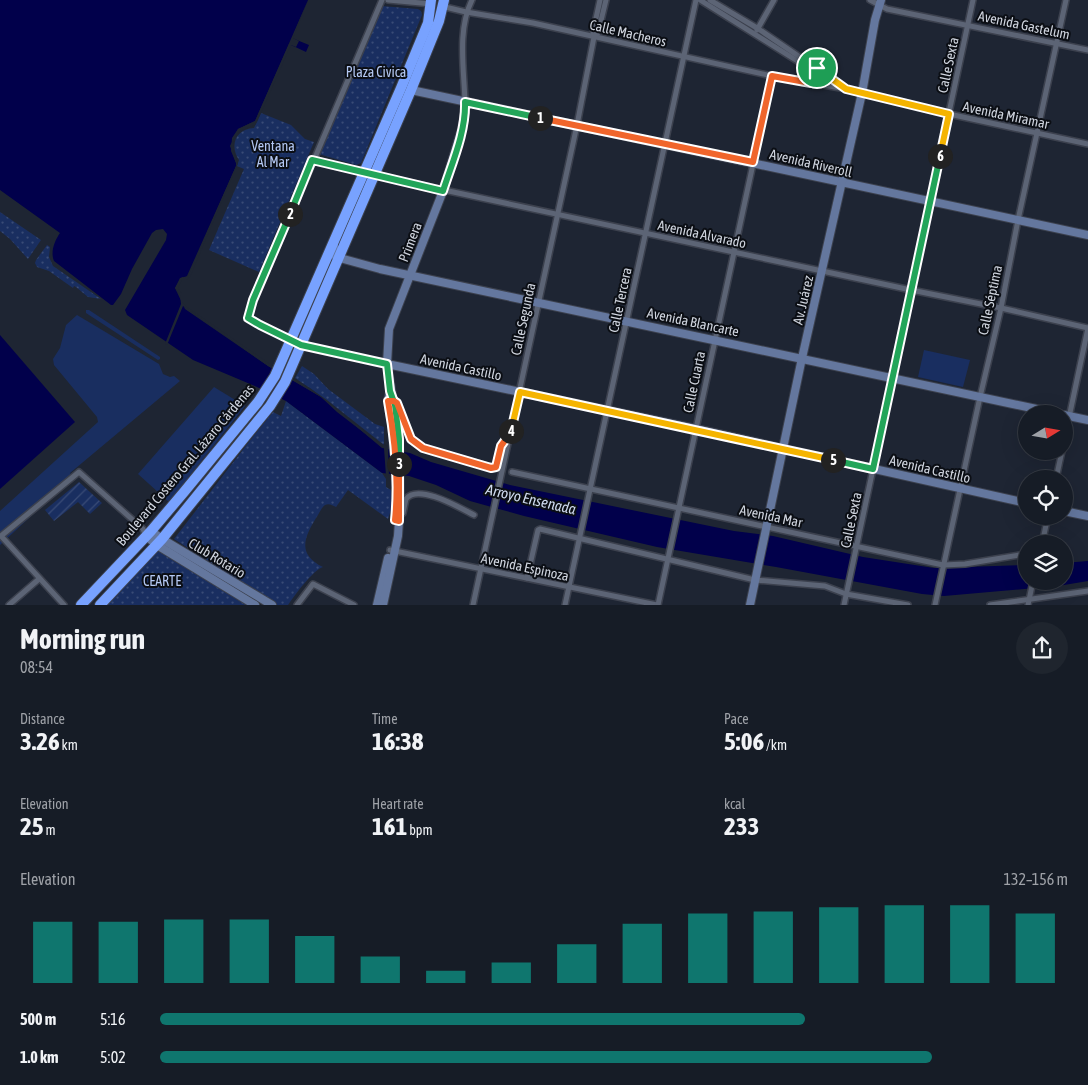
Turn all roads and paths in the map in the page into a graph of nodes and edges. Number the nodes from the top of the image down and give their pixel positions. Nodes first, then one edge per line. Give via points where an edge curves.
1 (382, 0) edge
2 (388, 0) edge
3 (472, 0) edge
4 (600, 0) edge
5 (606, 0) edge
6 (696, 0) edge
7 (700, 0) edge
8 (710, 0) edge
9 (774, 0) edge
10 (870, 0) edge
11 (973, 0) edge
12 (1066, 0) edge
13 (431, 2) edge
14 (444, 3) edge
15 (880, 3) edge
16 (466, 12) junction
17 (968, 25) junction
18 (756, 31) junction
19 (595, 34) junction
20 (1057, 44) junction
21 (1088, 50) edge
22 (684, 57) junction
23 (816, 70) junction
24 (772, 76) junction
25 (811, 83) junction
26 (846, 89) junction
27 (411, 90) junction
28 (862, 93) junction
29 (465, 102) junction
30 (949, 114) junction
31 (577, 125) junction
32 (1037, 133) junction
33 (664, 144) junction
34 (1088, 144) edge
35 (312, 160) junction
36 (753, 162) junction
37 (370, 174) junction
38 (842, 183) junction
39 (443, 191) junction
40 (930, 202) junction
41 (557, 214) junction
42 (1018, 220) junction
43 (646, 233) junction
44 (1088, 236) edge
45 (334, 242) junction
46 (734, 252) junction
47 (340, 259) junction
48 (822, 271) junction
49 (410, 276) junction
50 (911, 290) junction
51 (539, 302) junction
52 (1001, 308) junction
53 (627, 320) junction
54 (1088, 328) edge
55 (714, 339) junction
56 (291, 341) junction
57 (301, 345) junction
58 (802, 358) junction
59 (387, 364) junction
60 (893, 378) junction
61 (520, 392) junction
62 (980, 396) junction
63 (391, 401) junction
64 (1020, 405) edge
65 (1069, 405) edge
66 (608, 411) junction
67 (1073, 417) edge
68 (1088, 420) edge
69 (696, 430) junction
70 (509, 441) junction
71 (784, 449) junction
72 (873, 469) junction
73 (512, 472) dead end
74 (960, 489) junction
75 (590, 492) junction
76 (1018, 501) edge
77 (679, 511) junction
78 (1073, 513) edge
79 (474, 515) dead end
80 (1088, 516) edge
81 (397, 520) junction
82 (767, 527) junction
83 (147, 532) junction
84 (1, 536) edge
85 (580, 537) junction
86 (159, 542) junction
87 (856, 547) junction
88 (392, 551) junction
89 (1018, 555) edge
90 (668, 556) junction
91 (943, 565) junction
92 (481, 568) junction
93 (527, 578) junction
94 (39, 579) junction
95 (756, 580) junction
96 (568, 588) junction
97 (1031, 590) edge
98 (1088, 591) edge
99 (847, 592) junction
100 (1029, 603) edge
101 (9, 605) edge
102 (64, 605) edge
103 (81, 605) edge
104 (100, 605) edge
105 (255, 605) edge
106 (272, 605) edge
107 (297, 605) edge
108 (354, 605) edge
109 (377, 605) edge
110 (383, 605) edge
111 (473, 605) edge
112 (565, 605) edge
113 (657, 605) edge
114 (750, 605) edge
115 (844, 605) edge
116 (908, 605) edge
117 (935, 605) edge
118 (990, 605) edge

1 - 35 street
2 - 13 street, Calle Macheros
3 - 16 street
4 - 19 street, Calle Segunda
5 - 19 street, Calle Segunda
6 - 22 street, Calle Tercera
7 - 18 street
8 - 18 street
9 - 18 street
10 - 15 street, Avenida Gastelum
11 - 17 street, Calle Sexta
12 - 20 street, Calle Séptima
13 - 14 street, Calle Macheros
13 - 37 highway, Boulevard Costero Gral. Lázaro Cárdenas via 428,23
14 - 16 street, Calle Macheros
14 - 27 highway, Boulevard Costero Gral. Lázaro Cárdenas
15 - 17 street, Avenida Gastelum via 887,9
15 - 28 main road, Av. Juárez
16 - 19 street, Calle Macheros
16 - 29 street via 463,37
17 - 20 street, Avenida Gastelum
17 - 30 street, Calle Sexta
18 - 23 street
19 - 22 street, Calle Macheros
19 - 31 street, Calle Segunda
20 - 21 street, Avenida Gastelum
20 - 32 street, Calle Séptima
22 - 24 street, Calle Macheros
22 - 33 street, Calle Tercera
23 - 25 street
23 - 26 street
24 - 25 street, Calle Macheros
24 - 36 street, Calle Cuarta
25 - 26 street, Calle Macheros
26 - 28 street, Calle Macheros
27 - 29 main road, Avenida Riveroll
27 - 37 highway, Boulevard Costero Gral. Lázaro Cárdenas
28 - 30 street, Avenida Miramar
28 - 38 main road, Av. Juárez
29 - 31 main road, Avenida Riveroll
29 - 39 main road, Primera via 462,129
30 - 32 street, Avenida Miramar
30 - 40 street, Calle Sexta
31 - 33 main road, Avenida Riveroll
31 - 41 street, Calle Segunda
32 - 34 street, Avenida Miramar
32 - 42 street, Calle Séptima
33 - 36 main road, Avenida Riveroll
33 - 43 street, Calle Tercera
35 - 37 street, Avenida Alvarado
35 - 56 street, Avenida Castillo via 248,315 249,319
36 - 38 main road, Avenida Riveroll
36 - 46 street, Calle Cuarta
37 - 39 street, Avenida Alvarado
37 - 45 highway, Boulevard Costero Gral. Lázaro Cárdenas
37 - 47 highway, Boulevard Costero Gral. Lázaro Cárdenas
38 - 40 main road, Avenida Riveroll
38 - 48 main road, Av. Juárez
39 - 41 street, Avenida Alvarado
39 - 49 main road, Primera
40 - 42 main road, Avenida Riveroll
40 - 50 street, Calle Sexta
41 - 43 street, Avenida Alvarado
41 - 51 street, Calle Segunda
42 - 44 main road, Avenida Riveroll
42 - 52 street, Calle Séptima
43 - 46 street, Avenida Alvarado
43 - 53 street, Calle Tercera
45 - 47 main road via 335,255
45 - 56 highway, Boulevard Costero Gral. Lázaro Cárdenas
46 - 48 street, Avenida Alvarado
46 - 55 street, Calle Cuarta
47 - 49 main road, Avenida Blancarte
47 - 57 highway, Boulevard Costero Gral. Lázaro Cárdenas
48 - 50 street, Avenida Alvarado
48 - 58 main road, Av. Juárez
49 - 51 main road, Avenida Blancarte
49 - 59 main road, Primera via 389,329
50 - 52 street, Avenida Alvarado
50 - 60 street, Calle Sexta
51 - 53 main road, Avenida Blancarte
51 - 61 street, Calle Segunda
52 - 54 street, Avenida Alvarado
52 - 62 street, Calle Séptima
53 - 55 main road, Avenida Blancarte
53 - 66 street, Calle Tercera
54 - 65 street
55 - 58 main road, Avenida Blancarte
55 - 69 street, Calle Cuarta
56 - 57 street, Avenida Castillo
56 - 83 highway, Boulevard Costero Gral. Lázaro Cárdenas via 260,399
57 - 59 street, Avenida Castillo
57 - 86 highway, Boulevard Costero Gral. Lázaro Cárdenas via 270,406
58 - 60 main road, Avenida Blancarte
58 - 71 main road, Av. Juárez
59 - 61 main road, Avenida Castillo
59 - 63 main road, Primera
60 - 62 main road, Avenida Blancarte
60 - 72 street, Calle Sexta
61 - 66 main road, Avenida Castillo
61 - 70 street, Calle Segunda
62 - 64 main road, Avenida Blancarte
62 - 74 street, Calle Séptima
63 - 70 street via 397,403 411,439 423,448 495,468 501,446 506,439
63 - 81 main road via 399,492
66 - 69 main road, Avenida Castillo
66 - 75 street, Calle Tercera
67 - 68 main road
69 - 71 main road, Avenida Castillo
69 - 77 street, Calle Cuarta
70 - 92 street, Calle Segunda
71 - 72 main road, Avenida Castillo
71 - 82 main road, Av. Juárez
72 - 74 main road, Avenida Castillo
72 - 87 street, Calle Sexta
73 - 75 street, Avenida Mar
74 - 76 main road, Avenida Castillo
74 - 91 street, Calle Séptima
75 - 77 street, Avenida Mar
75 - 85 street, Calle Tercera
77 - 82 street, Avenida Mar
77 - 90 street, Calle Cuarta
78 - 80 main road
79 - 81 street via 446,500 409,495 401,518
81 - 88 main road
82 - 87 street, Avenida Mar
82 - 95 main road, Av. Juárez
83 - 84 street via 79,472
83 - 86 main road, Club Rotario
83 - 103 highway, Boulevard Costero Gral. Lázaro Cárdenas
84 - 94 street
85 - 90 street
85 - 93 street via 539,529
85 - 96 street, Calle Tercera
86 - 104 highway, Boulevard Costero Gral. Lázaro Cárdenas
86 - 105 main road, Club Rotario
86 - 106 main road, Club Rotario
87 - 91 street, Avenida Mar
87 - 99 street, Calle Sexta
88 - 92 street, Avenida Espinoza
88 - 109 main road
88 - 110 main road
89 - 91 street, Avenida Mar
90 - 95 street
90 - 113 street, Calle Cuarta
91 - 117 street, Calle Séptima
92 - 93 street, Avenida Espinoza
92 - 111 street, Calle Segunda
93 - 96 street, Avenida Espinoza
94 - 101 street
94 - 102 street
95 - 99 street via 826,586
95 - 114 main road, Av. Juárez
96 - 112 street, Calle Tercera
96 - 113 street, Avenida Espinoza
97 - 100 street
98 - 100 street
99 - 115 street, Calle Sexta
99 - 116 street
100 - 118 street
107 - 108 street via 313,584

